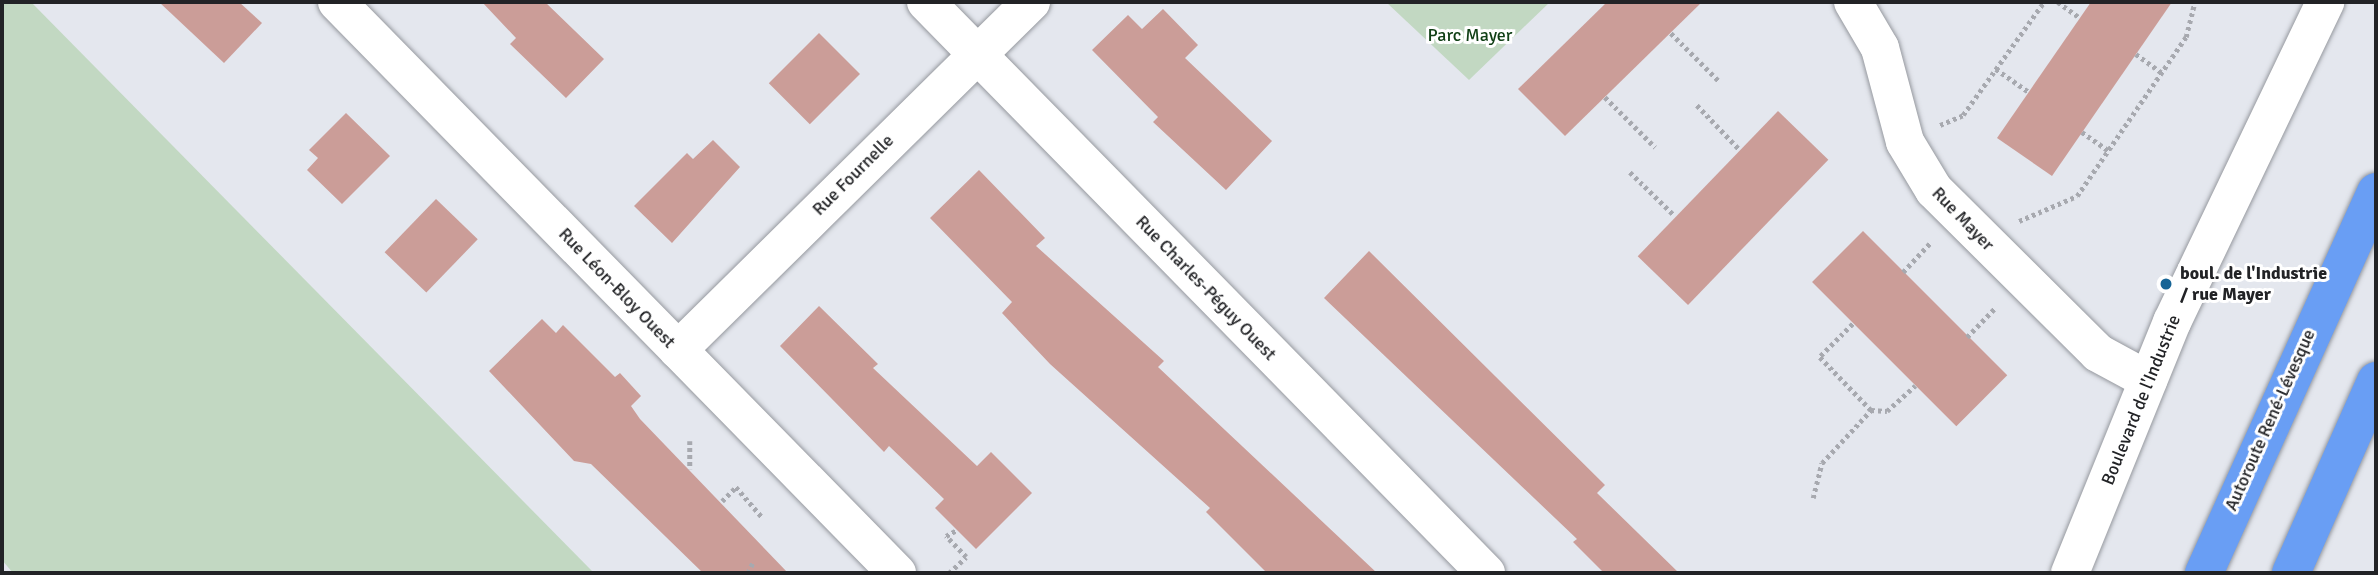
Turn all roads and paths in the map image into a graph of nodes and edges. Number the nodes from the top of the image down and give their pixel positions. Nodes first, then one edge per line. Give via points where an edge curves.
1 (337, 2) edge
2 (926, 2) edge
3 (1031, 2) edge
4 (1853, 2) edge
5 (2045, 2) edge
6 (2058, 2) edge
7 (2195, 2) edge
8 (2325, 2) edge
9 (2080, 18) dead end
10 (1671, 33) dead end
11 (976, 53) junction
12 (2136, 54) dead end
13 (1996, 69) junction
14 (2162, 73) junction
15 (1720, 82) dead end
16 (2029, 92) dead end
17 (1605, 97) dead end
18 (1697, 105) dead end
19 (2082, 132) dead end
20 (1905, 142) junction
21 (1655, 147) dead end
22 (1740, 149) dead end
23 (2109, 150) junction
24 (1630, 172) dead end
25 (2376, 192) edge
26 (1674, 215) dead end
27 (1981, 238) junction
28 (1853, 324) dead end
29 (678, 350) junction
30 (2148, 380) junction
31 (2376, 381) edge
32 (1914, 387) dead end
33 (1871, 410) junction
34 (690, 441) dead end
35 (690, 469) dead end
36 (1813, 498) dead end
37 (722, 501) dead end
38 (762, 517) dead end
39 (957, 530) dead end
40 (753, 562) dead end
41 (748, 573) edge
42 (897, 573) edge
43 (949, 573) edge
44 (1486, 573) edge
45 (2070, 573) edge
46 (2204, 573) edge
47 (2291, 573) edge

1 - 29 street, Rue Léon-Bloy Ouest
2 - 11 street, Rue Charles-Péguy Ouest
3 - 11 street, Rue Fournelle
4 - 20 street, Rue Mayer via 1880,48
5 - 13 path
6 - 9 path
7 - 14 path via 2186,37
8 - 30 street, Boulevard de l'Industrie
10 - 15 path
11 - 29 street, Rue Fournelle
11 - 44 street, Rue Charles-Péguy Ouest
12 - 14 path
13 - 16 path
13 - 20 path via 1963,115
14 - 23 path
17 - 21 path
18 - 22 path
19 - 23 path
20 - 27 street, Rue Mayer via 1934,190
23 - 27 path via 2077,196
24 - 26 path
25 - 46 highway, Autoroute René-Lévesque
27 - 30 street, Rue Mayer via 2098,353
28 - 33 path via 1820,356
29 - 42 street, Rue Léon-Bloy Ouest
30 - 45 street, Boulevard de l'Industrie
31 - 47 highway
32 - 33 path via 1886,411
33 - 36 path via 1822,463
34 - 35 path
37 - 38 path via 736,487
39 - 43 path via 946,536 966,556
40 - 41 path

